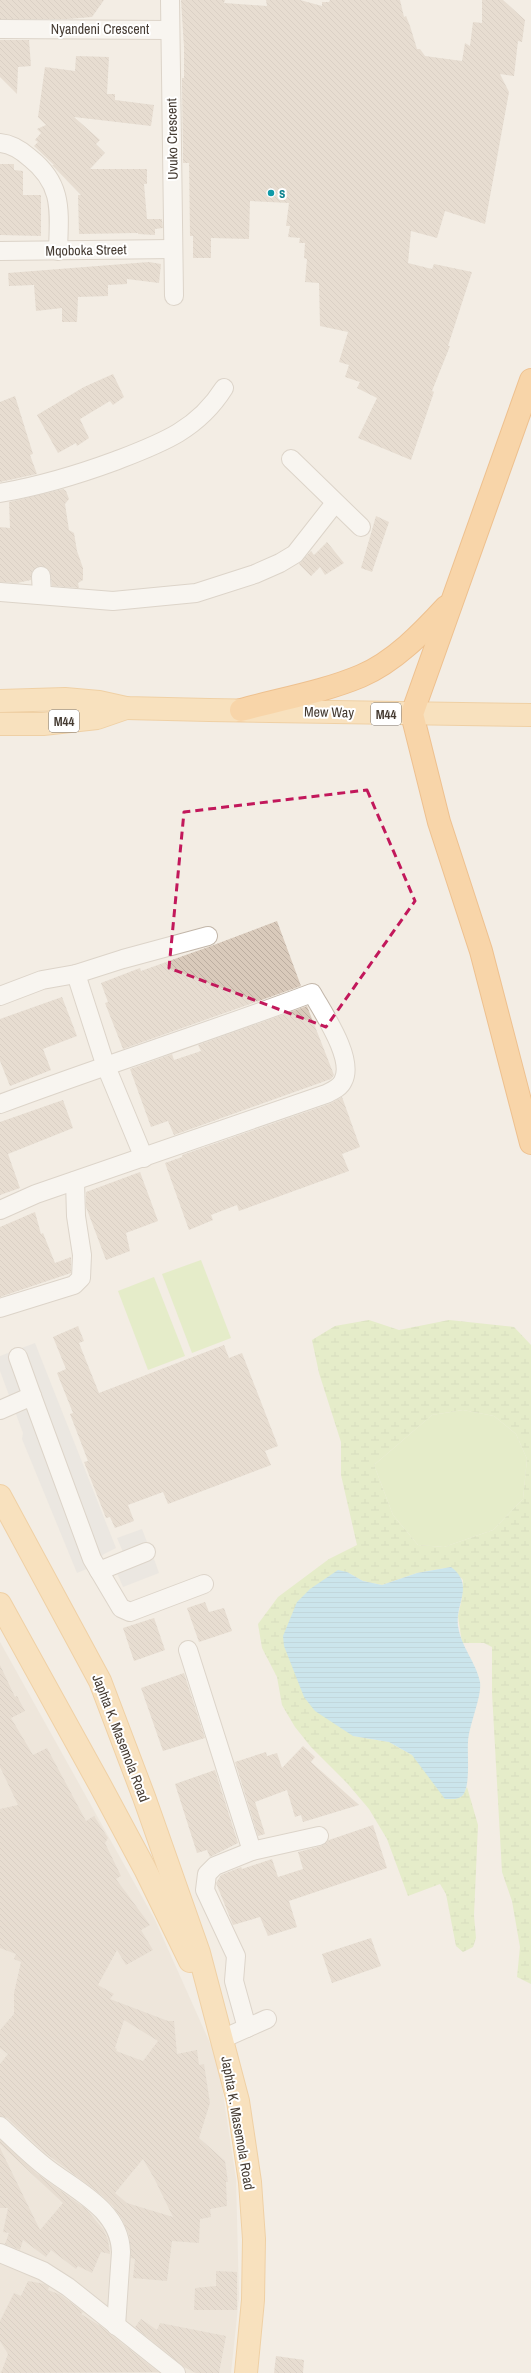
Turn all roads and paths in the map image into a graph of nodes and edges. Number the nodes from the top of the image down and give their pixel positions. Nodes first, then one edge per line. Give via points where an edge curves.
1 (170, 0) edge
2 (0, 29) edge
3 (170, 30) junction
4 (0, 143) edge
5 (173, 249) junction
6 (0, 251) edge
7 (58, 251) junction
8 (174, 296) dead end
9 (531, 380) edge
10 (224, 388) dead end
11 (291, 459) dead end
12 (0, 493) edge
13 (335, 502) junction
14 (361, 527) dead end
15 (41, 576) dead end
16 (0, 592) edge
17 (42, 595) junction
18 (452, 600) junction
19 (0, 701) edge
20 (126, 708) junction
21 (241, 710) junction
22 (412, 714) junction
23 (531, 715) edge
24 (0, 724) edge
25 (208, 936) dead end
26 (76, 974) junction
27 (0, 996) edge
28 (106, 1064) junction
29 (0, 1104) edge
30 (531, 1144) edge
31 (144, 1158) junction
32 (74, 1181) junction
33 (0, 1210) edge
34 (0, 1308) edge
35 (18, 1357) dead end
36 (32, 1396) junction
37 (0, 1410) edge
38 (0, 1496) edge
39 (146, 1552) dead end
40 (99, 1571) junction
41 (204, 1584) dead end
42 (0, 1604) edge
43 (188, 1650) dead end
44 (319, 1836) dead end
45 (252, 1851) junction
46 (209, 1995) junction
47 (267, 2019) dead end
48 (247, 2028) junction
49 (222, 2039) junction
50 (0, 2126) edge
51 (0, 2253) edge
52 (116, 2326) junction
53 (176, 2373) edge
54 (246, 2373) edge

1 - 3 street, Nyandeni Crescent
2 - 3 street, Nyandeni Crescent
3 - 5 street, Uvuko Crescent
4 - 7 street via 18,149 34,161 54,185 59,203
5 - 7 street, Mqoboka Street
5 - 8 street, Uvuko Crescent
6 - 7 street, Mqoboka Street
9 - 18 highway
10 - 12 street via 210,408 185,430 165,442 92,470 25,489
11 - 13 street
13 - 14 street
13 - 17 street via 295,554 280,563 227,584 196,593 133,600
15 - 17 street
16 - 17 street
18 - 21 highway via 409,644 362,676
18 - 22 highway
19 - 20 main road, Mew Way / M44 via 65,699
20 - 21 main road, Mew Way / M44
20 - 24 main road, Mew Way / M44 via 97,718 43,724
21 - 22 main road, Mew Way / M44
22 - 23 main road, Mew Way / M44
22 - 30 highway via 439,822 481,951
25 - 26 street
26 - 27 street via 42,980
26 - 28 street
28 - 29 street
28 - 31 street
28 - 31 street via 226,1025 312,993 341,1048 346,1073 339,1087 326,1094
31 - 32 street
32 - 33 street
32 - 34 street via 82,1255 81,1278 74,1285
35 - 36 street
36 - 37 street
36 - 40 street via 92,1559
38 - 46 main road, Japhta K. Masemola Road via 100,1681 199,1953
39 - 40 street
40 - 41 street via 118,1606 130,1612
42 - 46 main road, Japhta K. Masemola Road via 112,1806
43 - 45 street
44 - 45 street
45 - 48 street via 215,1866 204,1881 204,1890 236,1956 234,1981
46 - 49 main road, Japhta K. Masemola Road
47 - 48 street
48 - 49 street
49 - 54 main road, Japhta K. Masemola Road via 238,2101 253,2214 253,2300
50 - 52 street via 43,2165 97,2206 115,2226 120,2240
51 - 52 street via 49,2275 90,2303
52 - 53 street

